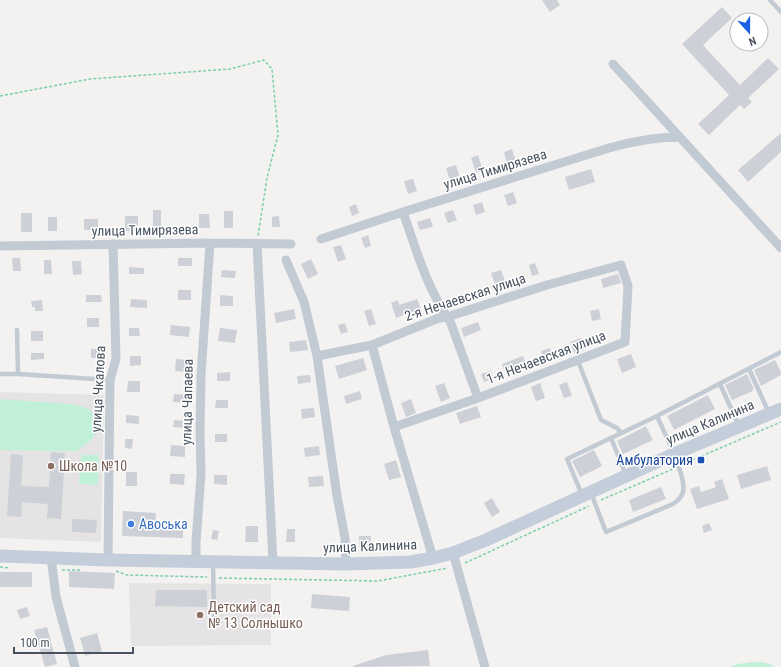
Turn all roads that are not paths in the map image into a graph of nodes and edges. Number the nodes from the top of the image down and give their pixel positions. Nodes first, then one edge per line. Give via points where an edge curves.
1 (770, 0) edge
2 (781, 12) edge
3 (613, 64) dead end
4 (679, 137) junction
5 (403, 212) junction
6 (321, 240) dead end
7 (210, 243) junction
8 (113, 244) junction
9 (257, 244) junction
10 (291, 244) dead end
11 (0, 246) edge
12 (781, 248) edge
13 (286, 260) dead end
14 (447, 317) junction
15 (17, 330) dead end
16 (625, 342) joint
17 (372, 345) junction
18 (781, 352) edge
19 (317, 356) junction
20 (578, 361) junction
21 (749, 369) junction
22 (0, 374) edge
23 (18, 374) junction
24 (110, 380) junction
25 (720, 384) junction
26 (478, 398) junction
27 (775, 411) edge
28 (657, 416) junction
29 (739, 426) junction
30 (394, 427) junction
31 (621, 433) junction
32 (611, 438) junction
33 (676, 460) junction
34 (627, 476) junction
35 (589, 497) junction
36 (453, 553) junction
37 (0, 556) edge
38 (433, 558) junction
39 (196, 562) junction
40 (212, 562) junction
41 (273, 562) junction
42 (52, 564) junction
43 (346, 564) junction
44 (111, 565) junction
45 (214, 619) dead end
46 (75, 667) edge
47 (485, 667) edge

1 - 2 lane
3 - 4 street
4 - 5 street, улица Тимирязева via 639,140
4 - 12 street
5 - 6 street, улица Тимирязева
5 - 14 street, 1-я Нечаевская улица via 430,285
7 - 8 street, улица Тимирязева
7 - 9 street, улица Тимирязева
7 - 39 street, улица Чапаева via 201,375 201,474
8 - 11 street, улица Тимирязева
8 - 24 street, улица Чкалова via 116,359
9 - 10 street, улица Тимирязева
9 - 41 street
13 - 19 street via 304,302
14 - 16 street, 2-я Нечаевская улица via 547,285 621,265 628,286
14 - 17 street, 2-я Нечаевская улица
14 - 26 street, 1-я Нечаевская улица
15 - 23 lane
16 - 20 street, 1-я Нечаевская улица
17 - 19 street, 2-я Нечаевская улица
17 - 30 street
18 - 21 lane
19 - 43 street via 345,538
20 - 26 street, 1-я Нечаевская улица
20 - 31 lane via 601,420 618,428
21 - 25 lane
21 - 27 lane
22 - 23 lane
23 - 24 lane
24 - 44 street, улица Чкалова
25 - 28 lane
25 - 29 lane
26 - 30 street, 1-я Нечаевская улица
27 - 29 main road, улица Калинина
28 - 31 lane
28 - 33 lane
29 - 33 main road, улица Калинина
30 - 38 street
31 - 32 lane
32 - 34 lane
32 - 35 lane via 567,459
33 - 34 main road, улица Калинина
33 - 35 lane via 684,483 680,499 673,504 606,532
34 - 35 main road, улица Калинина
35 - 36 main road, улица Калинина
36 - 38 main road, улица Калинина
36 - 47 street
37 - 42 main road, улица Калинина
38 - 43 main road, улица Калинина via 411,562
39 - 40 main road, улица Калинина
39 - 44 main road, улица Калинина
40 - 41 main road, улица Калинина
40 - 45 lane
41 - 43 main road, улица Калинина
42 - 44 main road, улица Калинина
42 - 46 street via 56,597

